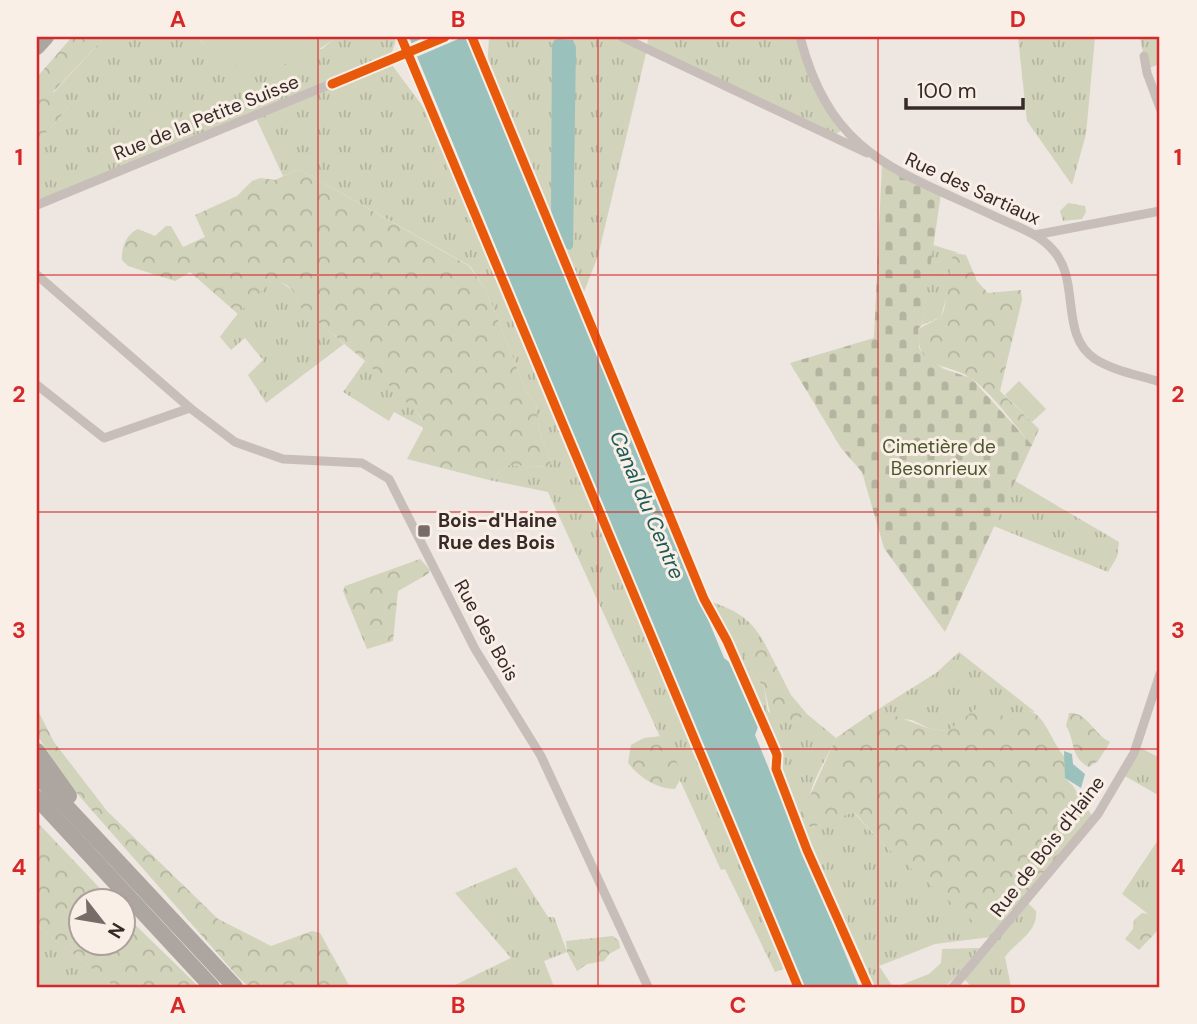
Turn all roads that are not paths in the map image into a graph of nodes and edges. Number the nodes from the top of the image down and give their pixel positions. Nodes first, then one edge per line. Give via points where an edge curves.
1 (46, 37) edge
2 (445, 37) edge
3 (622, 37) edge
4 (800, 37) edge
5 (37, 47) edge
6 (1144, 56) dead end
7 (1160, 108) edge
8 (872, 156) junction
9 (37, 205) edge
10 (1160, 211) edge
11 (1035, 235) junction
12 (37, 275) edge
13 (1160, 382) edge
14 (37, 385) edge
15 (190, 408) junction
16 (1160, 674) edge
17 (37, 751) edge
18 (37, 775) edge
19 (37, 798) edge
20 (93, 837) junction
21 (212, 987) edge
22 (235, 987) edge
23 (648, 987) edge
24 (953, 987) edge

1 - 5 highway
2 - 9 street, Rue de la Petite Suisse
3 - 8 street
4 - 8 street, Rue des Sartiaux via 823,97
6 - 7 street
8 - 11 street, Rue des Sartiaux via 918,184
10 - 11 street
11 - 13 street, Rue des Sartiaux via 1063,264 1075,331 1087,352 1107,365
12 - 15 street, Rue des Bois
14 - 15 street via 104,438
15 - 23 street, Rue des Bois via 235,442 261,453 287,460 353,461 377,469 389,479 475,649 541,755
16 - 24 street, Rue de Bois d'Haine via 1134,753 1098,814
17 - 20 highway via 89,821
18 - 20 highway
19 - 21 highway
20 - 22 highway

